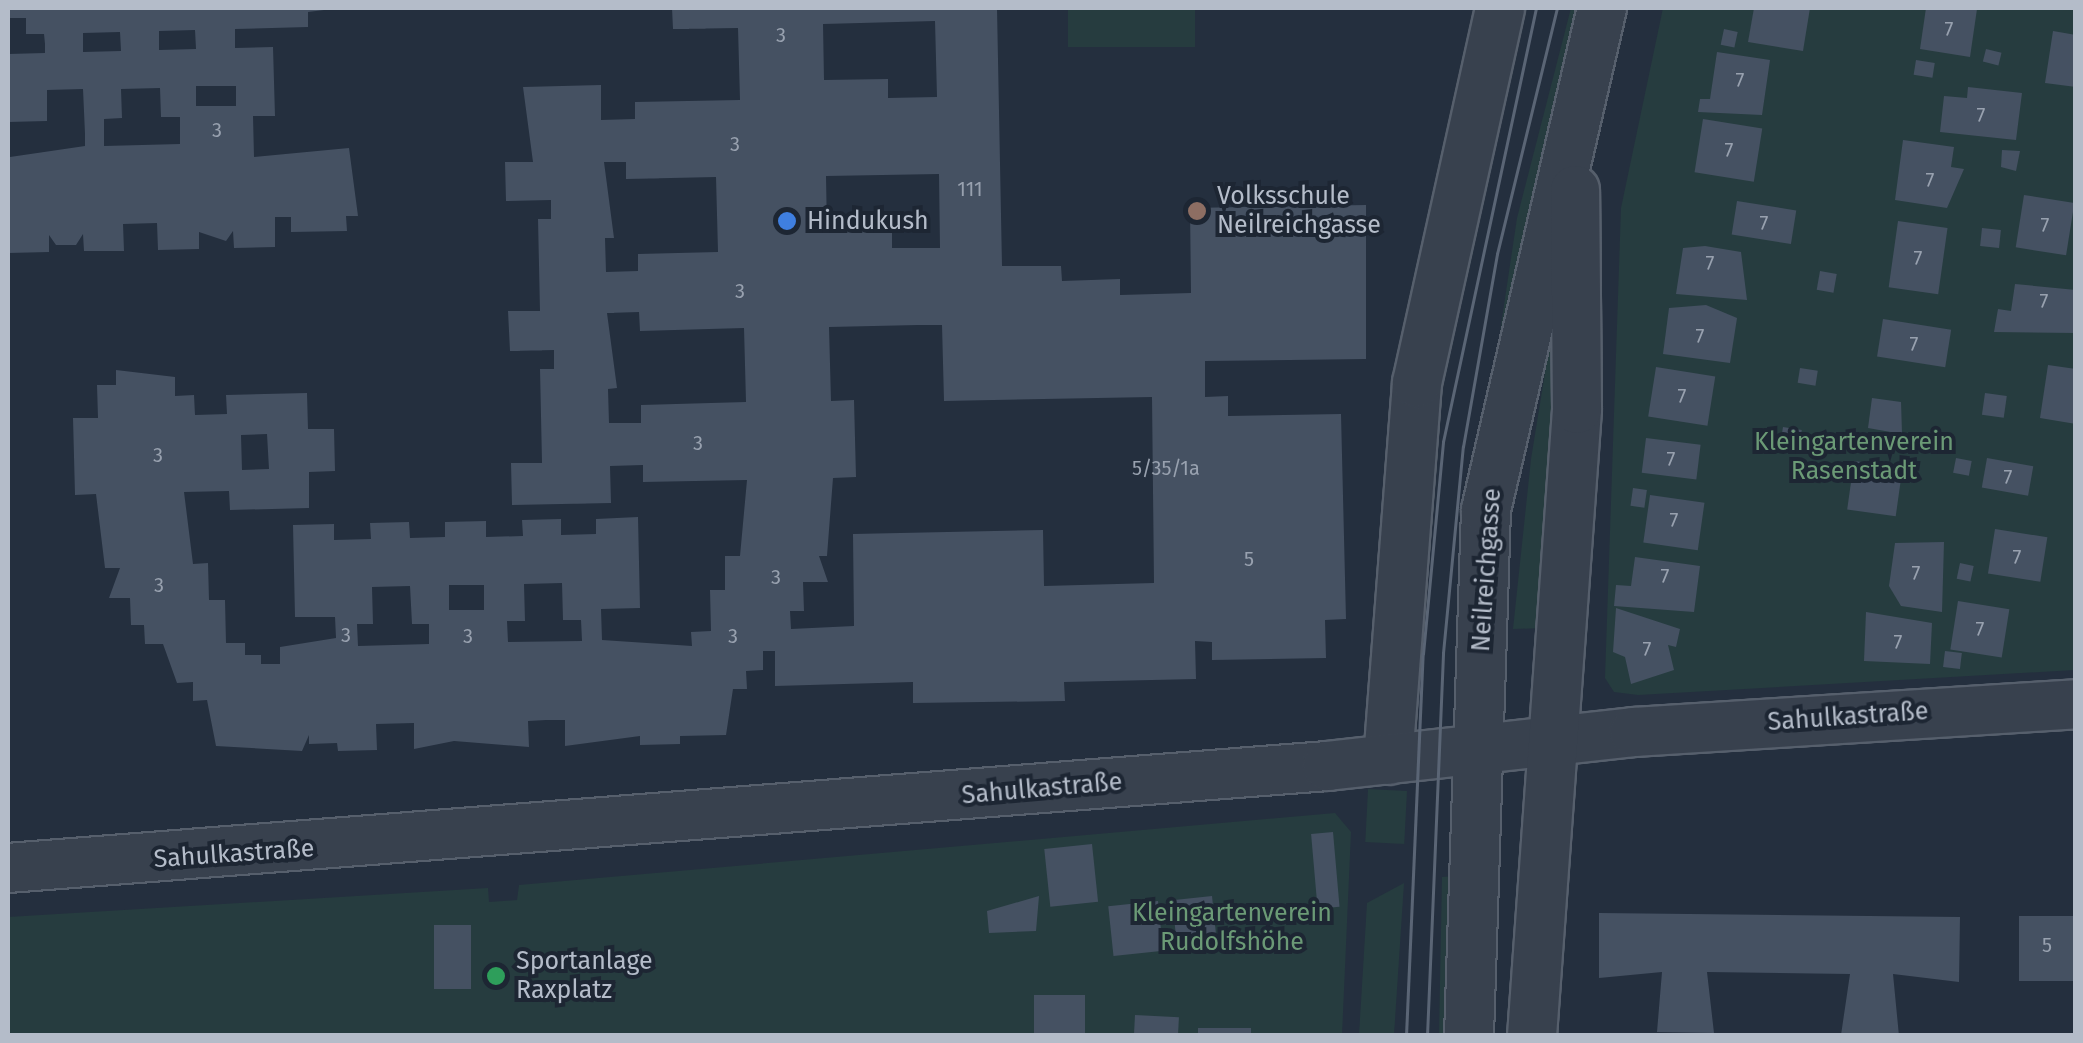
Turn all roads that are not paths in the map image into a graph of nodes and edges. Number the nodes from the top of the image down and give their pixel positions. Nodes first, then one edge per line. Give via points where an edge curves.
1 (1500, 8) edge
2 (1602, 8) edge
3 (1573, 112) junction
4 (2076, 704) edge
5 (1551, 738) junction
6 (1478, 748) junction
7 (1388, 760) junction
8 (8, 868) edge
9 (1469, 1036) edge
10 (1532, 1036) edge

1 - 7 street via 1417,383
2 - 3 street, Neilreichgasse
3 - 5 street, Neilreichgasse via 1577,409
3 - 6 street, Neilreichgasse via 1486,510
4 - 5 street, Sahulkastraße
5 - 6 street, Sahulkastraße
5 - 10 street, Neilreichgasse
6 - 7 street, Sahulkastraße
6 - 9 street, Neilreichgasse
7 - 8 street, Sahulkastraße

